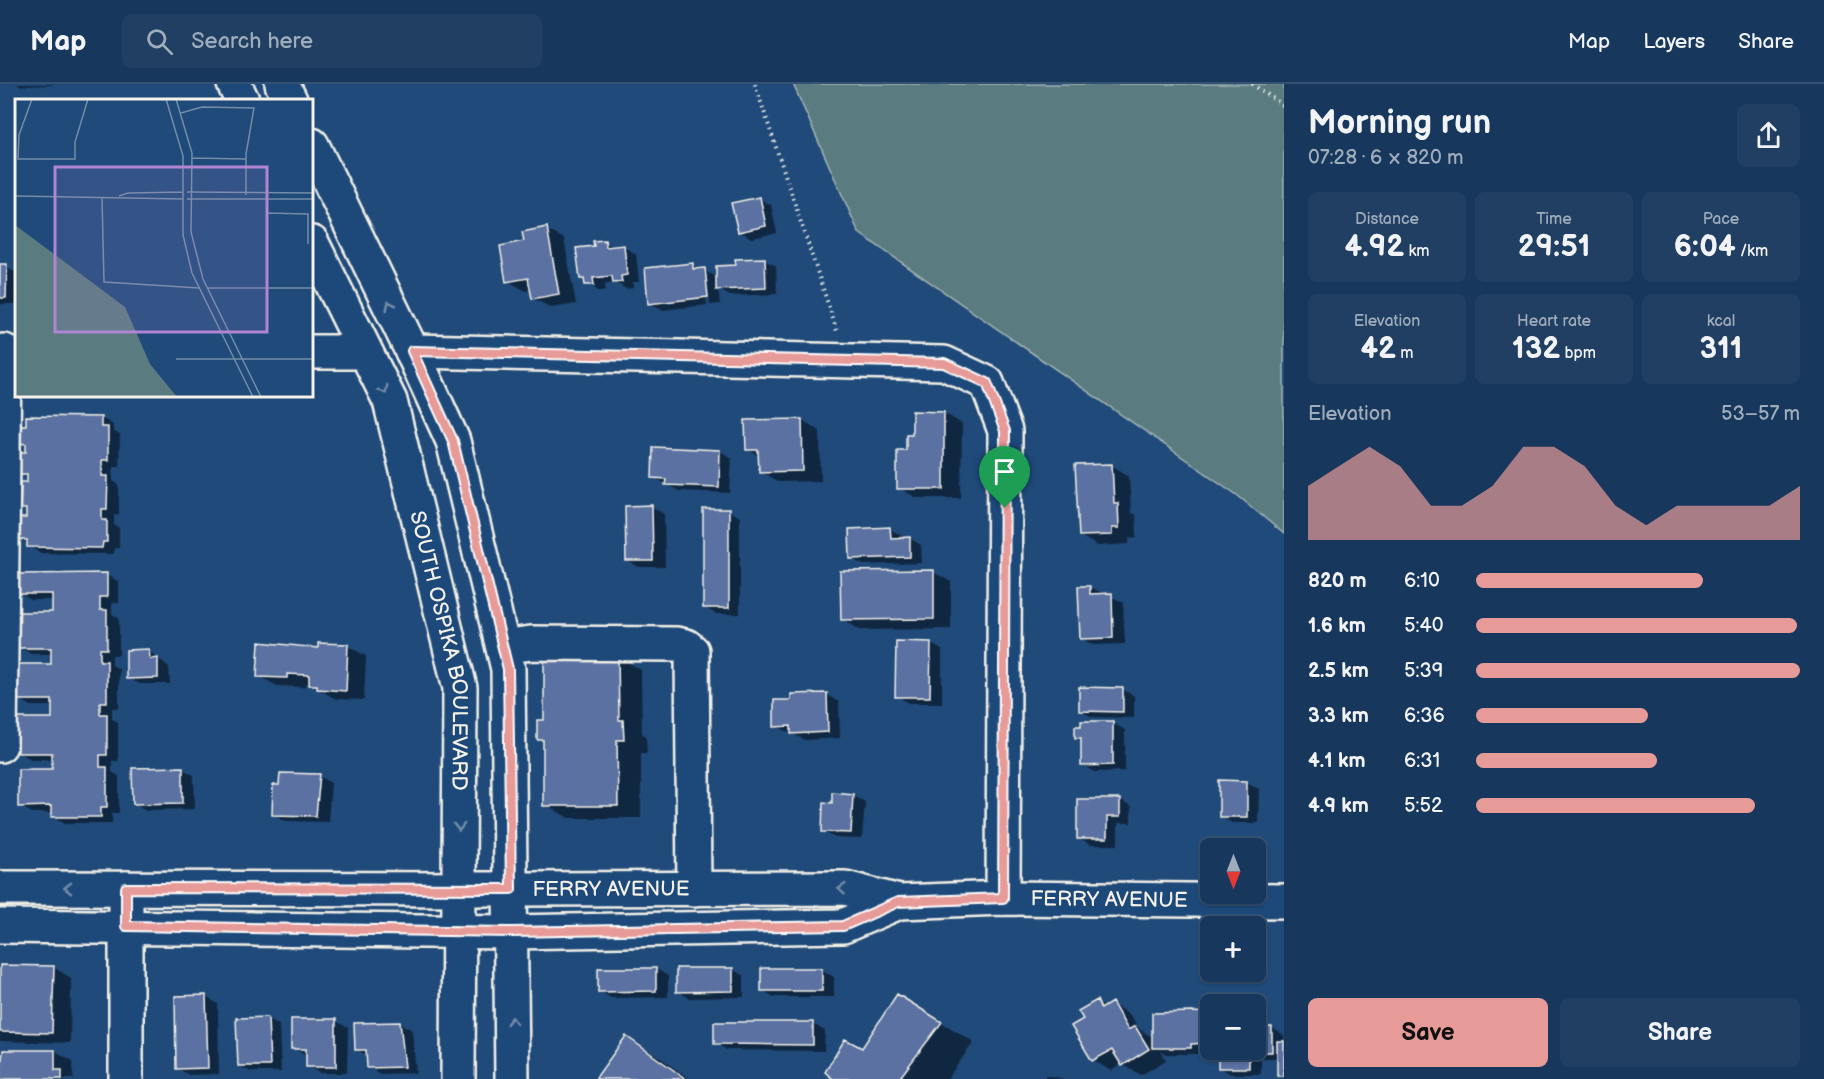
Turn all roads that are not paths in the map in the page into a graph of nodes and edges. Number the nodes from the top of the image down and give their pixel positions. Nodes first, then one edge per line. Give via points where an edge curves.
1 (234, 84) edge
2 (282, 84) edge
3 (242, 99) edge
4 (290, 99) edge
5 (314, 149) edge
6 (314, 247) edge
7 (7, 351) edge
8 (412, 351) junction
9 (314, 352) edge
10 (365, 352) junction
11 (503, 647) junction
12 (0, 745) edge
13 (0, 888) edge
14 (126, 888) junction
15 (459, 889) junction
16 (511, 889) junction
17 (694, 889) junction
18 (1003, 898) junction
19 (1284, 901) edge
20 (898, 902) junction
21 (0, 926) edge
22 (126, 926) junction
23 (459, 932) junction
24 (511, 932) junction
25 (126, 1079) edge
26 (458, 1079) edge
27 (512, 1079) edge

1 - 3 main road
2 - 4 main road
8 -> 5 main road
6 - 10 main road, SOUTH OSPIKA BOULEVARD
7 - 12 main road
8 - 11 main road via 453,441
8 - 18 main road via 944,363 987,383 1005,431
9 - 10 main road
10 -> 15 main road, SOUTH OSPIKA BOULEVARD via 390,401 460,688
11 - 16 main road via 508,669
11 - 17 main road via 531,643 676,644 686,645 692,651
14 -> 13 main road, FERRY AVENUE
14 - 15 main road, FERRY AVENUE
14 - 22 main road
15 - 16 main road, FERRY AVENUE
15 - 23 main road, SOUTH OSPIKA BOULEVARD
16 - 17 main road, FERRY AVENUE
16 - 24 main road
20 -> 17 main road, FERRY AVENUE via 845,888
18 - 19 main road, FERRY AVENUE
18 - 20 main road, FERRY AVENUE
20 - 24 main road, FERRY AVENUE via 843,926
21 - 22 main road, FERRY AVENUE
22 - 23 main road, FERRY AVENUE
22 - 25 main road
23 - 24 main road, FERRY AVENUE
23 - 26 main road, SOUTH OSPIKA BOULEVARD
27 -> 24 main road

